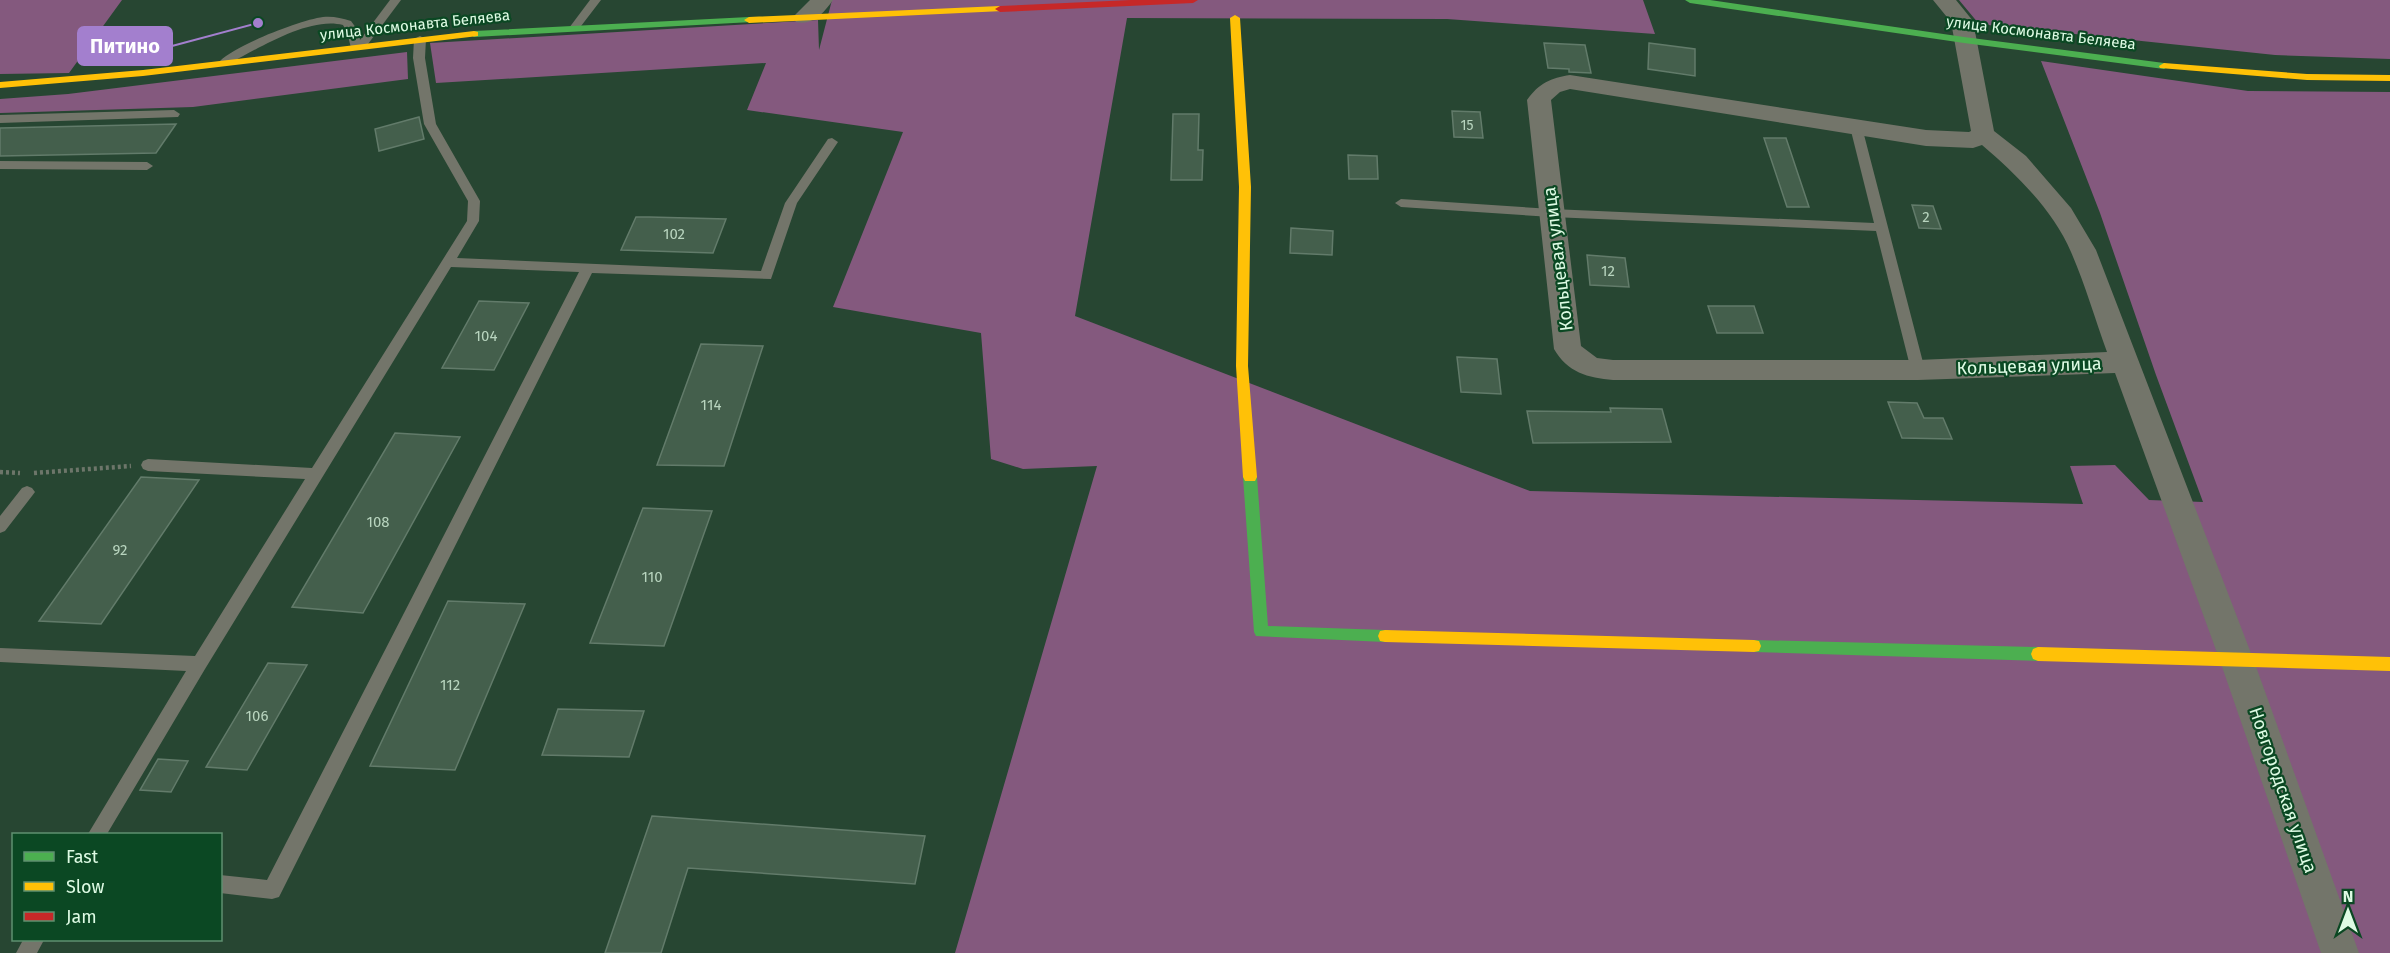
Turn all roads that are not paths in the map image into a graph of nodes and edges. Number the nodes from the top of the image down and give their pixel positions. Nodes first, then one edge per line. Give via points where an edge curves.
1 (396, 0) edge
2 (596, 0) edge
3 (822, 0) edge
4 (1194, 0) edge
5 (1690, 0) edge
6 (1944, 0) edge
7 (1120, 1) edge
8 (804, 17) junction
9 (1236, 18) dead end
10 (574, 28) junction
11 (420, 39) junction
12 (1964, 40) junction
13 (358, 46) junction
14 (222, 64) junction
15 (2390, 78) edge
16 (0, 85) edge
17 (174, 114) dead end
18 (0, 119) edge
19 (1856, 127) junction
20 (1983, 134) junction
21 (832, 142) dead end
22 (0, 165) edge
23 (147, 166) dead end
24 (1401, 203) dead end
25 (1552, 213) junction
26 (1879, 227) junction
27 (449, 262) junction
28 (587, 269) junction
29 (2124, 362) junction
30 (1918, 370) junction
31 (148, 465) road end
32 (317, 474) junction
33 (27, 492) dead end
34 (0, 528) edge
35 (0, 655) edge
36 (2237, 661) junction
37 (199, 664) junction
38 (2390, 664) edge
39 (98, 833) edge
40 (222, 884) edge
41 (2340, 953) edge

1 - 13 lane
2 - 10 lane
3 - 8 street
4 - 7 street, улица Космонавта Беляева
5 - 12 street, улица Космонавта Беляева
6 - 12 street via 1962,21
7 - 8 street, улица Космонавта Беляева
8 - 10 street, улица Космонавта Беляева
9 - 36 street via 1245,187 1242,366 1262,632
10 - 11 street, улица Космонавта Беляева
11 - 13 street, улица Космонавта Беляева
11 - 27 lane via 419,58 430,124 474,201 473,220
12 - 15 street, улица Космонавта Беляева via 2183,68 2307,77
12 - 20 street
13 - 14 street, улица Космонавта Беляева
13 - 14 lane via 347,23 333,18 307,25
14 - 16 street, улица Космонавта Беляева
17 - 18 lane
19 - 20 street, Кольцевая улица via 1956,140 1973,140
19 - 25 street, Кольцевая улица via 1570,82 1556,84 1539,100
19 - 26 lane
20 - 29 street, Новгородская улица via 2017,162 2062,214 2083,250
21 - 28 lane via 791,203 766,276
22 - 23 lane
24 - 25 lane
25 - 26 lane
25 - 30 street, Кольцевая улица via 1568,349 1592,369
26 - 30 lane
27 - 28 lane
27 - 32 lane
28 - 40 lane via 272,890
29 - 30 street, Кольцевая улица
29 - 36 street, Новгородская улица
31 - 32 lane
32 - 37 lane
33 - 34 lane
35 - 37 lane
36 - 38 street
36 - 41 street, Новгородская улица
37 - 39 lane

